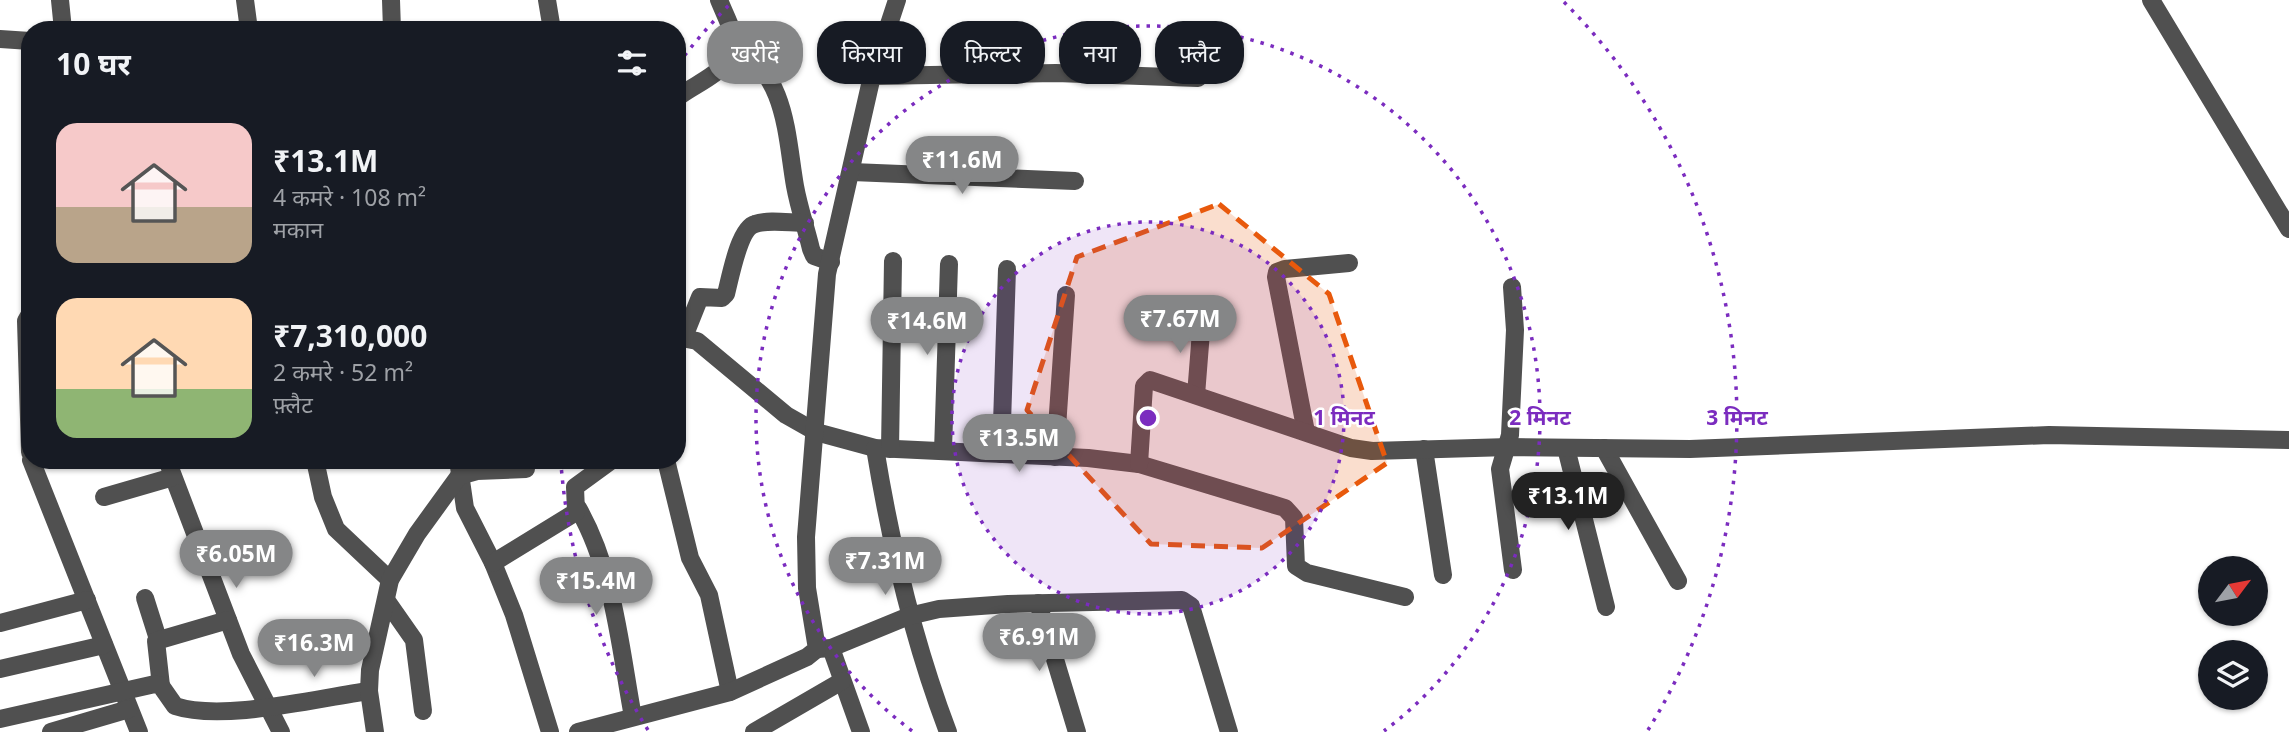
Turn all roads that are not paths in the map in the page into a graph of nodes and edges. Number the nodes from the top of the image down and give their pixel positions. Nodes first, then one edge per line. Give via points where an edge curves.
1 (60, 0) edge
2 (245, 0) edge
3 (391, 0) edge
4 (547, 0) edge
5 (719, 0) edge
6 (897, 0) edge
7 (2151, 0) edge
8 (62, 21) edge
9 (248, 21) edge
10 (392, 21) edge
11 (550, 21) edge
12 (728, 21) edge
13 (890, 21) edge
14 (0, 39) edge
15 (21, 40) edge
16 (926, 75) edge
17 (1155, 76) edge
18 (707, 78) edge
19 (770, 84) edge
20 (870, 84) edge
21 (686, 92) edge
22 (852, 172) junction
23 (1075, 181) dead end
24 (805, 223) junction
25 (2289, 229) edge
26 (892, 261) dead end
27 (831, 262) junction
28 (1349, 263) dead end
29 (949, 264) dead end
30 (1007, 269) dead end
31 (1512, 286) dead end
32 (1066, 295) dead end
33 (1202, 319) dead end
34 (686, 326) edge
35 (686, 339) edge
36 (1196, 395) junction
37 (816, 432) junction
38 (1307, 432) junction
39 (2289, 440) edge
40 (1509, 447) junction
41 (883, 448) junction
42 (1566, 448) junction
43 (1604, 448) junction
44 (1424, 449) junction
45 (943, 451) junction
46 (1001, 454) junction
47 (1055, 457) junction
48 (1139, 464) junction
49 (35, 469) edge
50 (170, 469) edge
51 (317, 469) edge
52 (457, 469) edge
53 (458, 469) edge
54 (464, 469) edge
55 (600, 469) edge
56 (668, 469) edge
57 (526, 470) dead end
58 (104, 497) dead end
59 (578, 508) junction
60 (494, 563) junction
61 (1513, 570) dead end
62 (1443, 575) dead end
63 (390, 580) junction
64 (1678, 581) dead end
65 (1405, 597) dead end
66 (145, 598) dead end
67 (87, 600) junction
68 (386, 600) junction
69 (1038, 603) junction
70 (1606, 607) dead end
71 (909, 616) junction
72 (228, 620) junction
73 (0, 623) edge
74 (158, 639) junction
75 (104, 645) junction
76 (824, 649) junction
77 (0, 669) edge
78 (842, 681) junction
79 (160, 686) junction
80 (122, 691) junction
81 (369, 691) junction
82 (730, 692) junction
83 (267, 708) junction
84 (129, 709) junction
85 (423, 711) dead end
86 (633, 717) junction
87 (4, 719) edge
88 (51, 732) edge
89 (139, 732) edge
90 (281, 732) edge
91 (375, 732) edge
92 (550, 732) edge
93 (578, 732) edge
94 (754, 732) edge
95 (861, 732) edge
96 (948, 732) edge
97 (1077, 732) edge
98 (1229, 732) edge

1 - 8 street
2 - 9 street
3 - 10 street
4 - 11 street
5 - 12 street
6 - 13 street
7 - 25 street
14 - 15 street
16 - 17 street
18 - 21 street
19 - 24 street via 785,112
20 - 22 street
22 - 23 street
22 - 27 street
24 - 27 street via 812,253
24 - 34 street via 749,227 738,248 726,294 722,298 700,297
26 - 41 street
27 - 37 street
28 - 38 street via 1280,270 1276,278
29 - 45 street
30 - 46 street
31 - 40 street via 1515,330
32 - 47 street
33 - 36 street
35 - 37 street via 706,347 786,415
36 - 38 street
36 - 48 street via 1146,381
37 - 41 street
37 - 76 street via 809,468 805,569
38 - 44 street via 1360,450
39 - 43 street via 2049,435 1690,449
40 - 42 street
40 - 44 street
40 - 61 street via 1500,469
41 - 45 street
41 - 71 street via 889,532
42 - 43 street
42 - 70 street
43 - 64 street
44 - 62 street
45 - 46 street
46 - 47 street
47 - 48 street
48 - 65 street via 1285,508 1294,518 1296,566 1307,573
49 - 67 street
50 - 58 street
50 - 72 street
51 - 63 street via 336,529
52 - 63 street
53 - 60 street via 469,519
54 - 57 street
55 - 59 street via 576,487
56 - 82 street via 690,558 709,594
59 - 60 street
59 - 86 street via 611,600
60 - 92 street
63 - 68 street
66 - 74 street
67 - 73 street
67 - 75 street
68 - 81 street
68 - 85 street via 414,640
69 - 71 street via 939,609
69 - 97 street
69 - 98 street via 1188,601
71 - 76 street
71 - 96 street
72 - 74 street
72 - 83 street
74 - 79 street
75 - 77 street
75 - 80 street
76 - 78 street
76 - 82 street
78 - 94 street
78 - 95 street
79 - 80 street
79 - 83 street via 179,708
80 - 84 street
80 - 87 street
81 - 83 street
81 - 91 street
82 - 86 street
83 - 90 street
84 - 88 street
84 - 89 street
86 - 93 street

